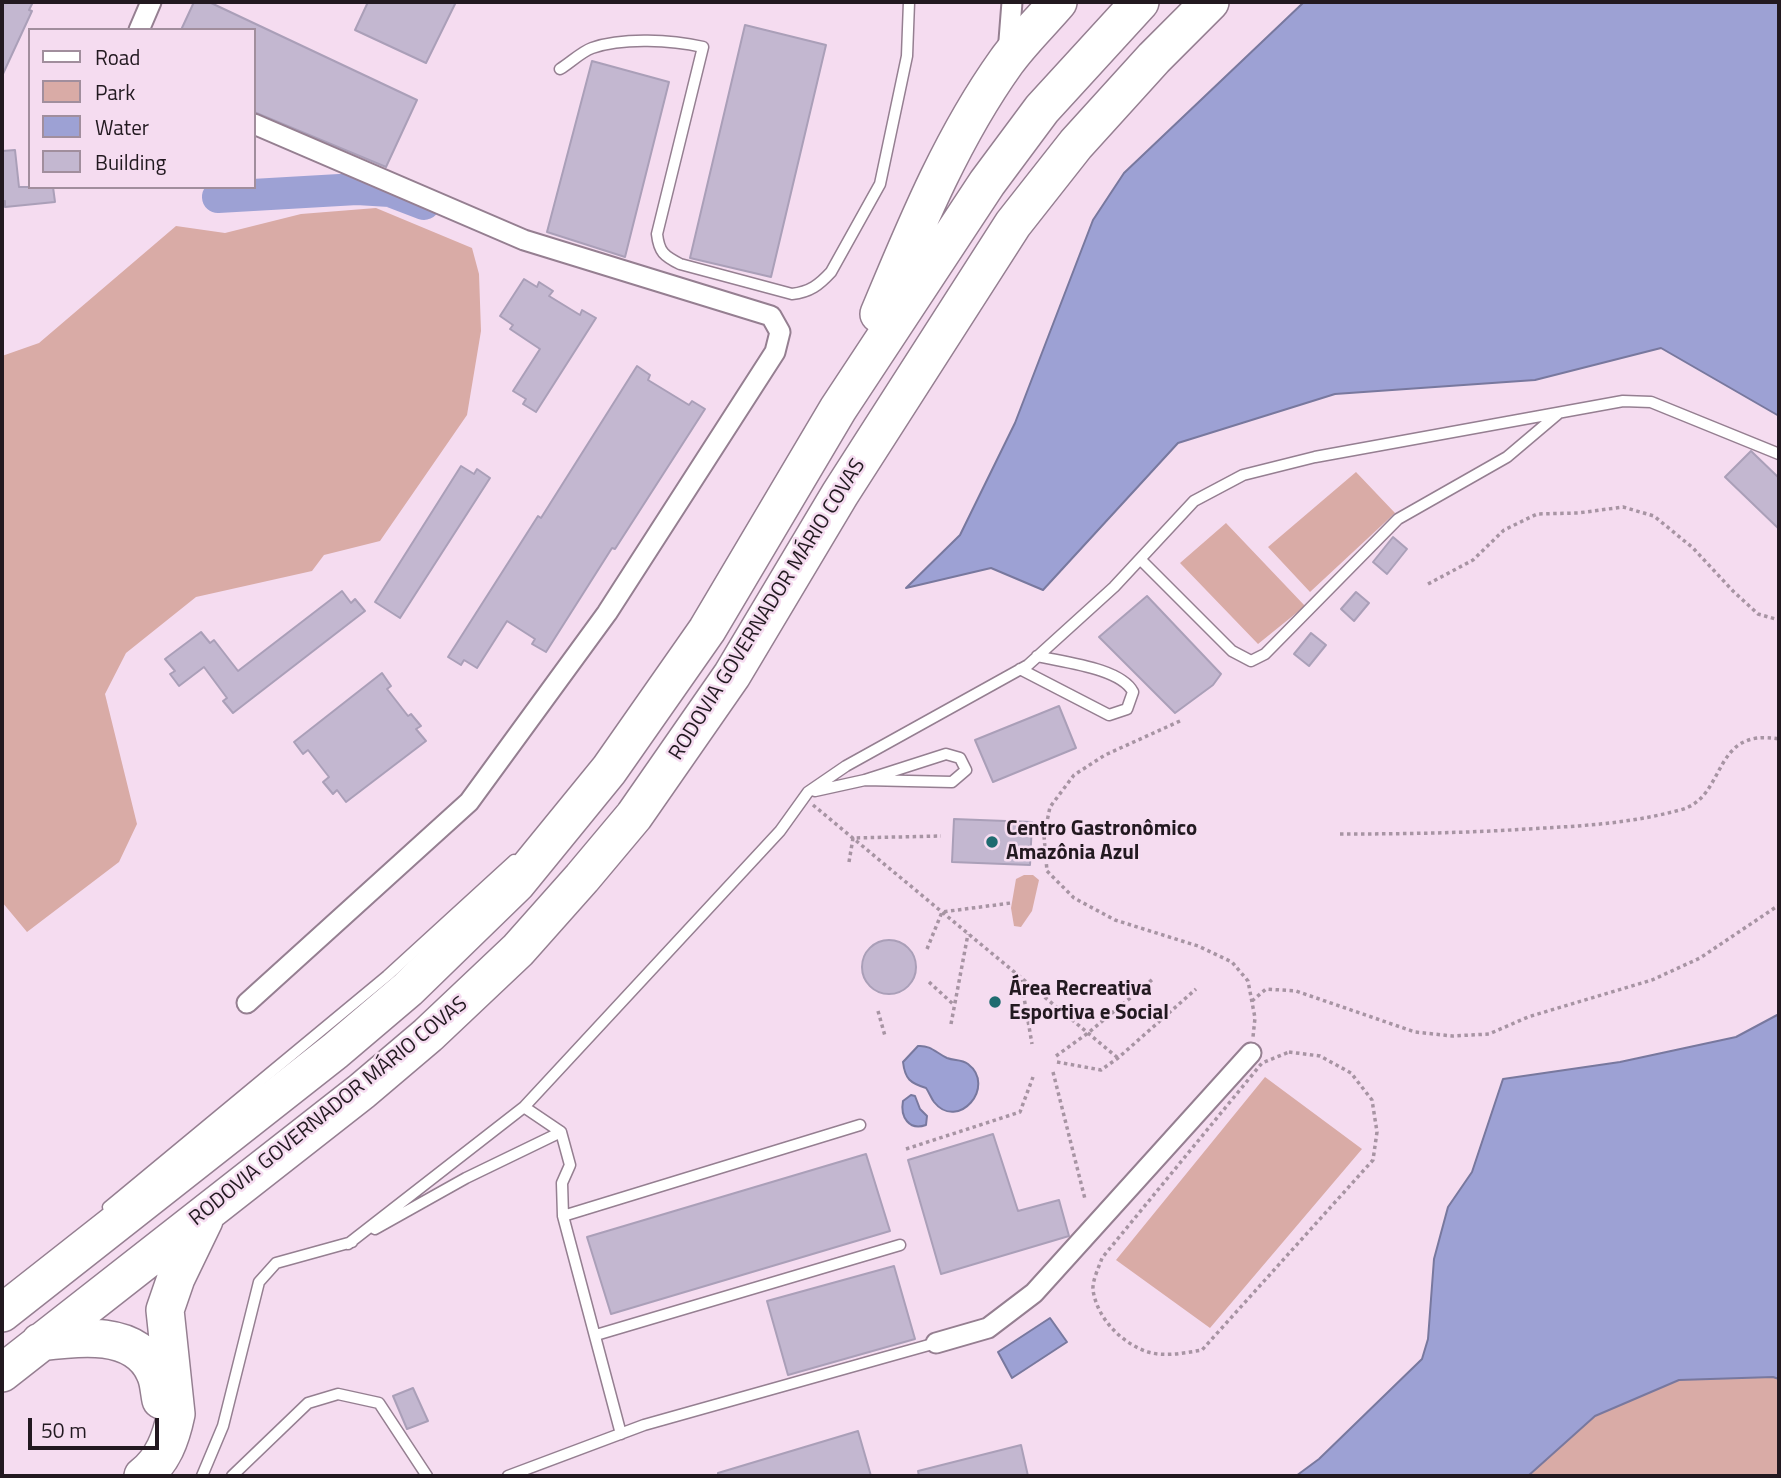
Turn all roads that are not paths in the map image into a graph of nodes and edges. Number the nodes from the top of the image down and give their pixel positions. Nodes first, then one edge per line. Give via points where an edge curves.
1 (151, 2) edge
2 (909, 2) edge
3 (1012, 2) edge
4 (1058, 2) edge
5 (1140, 2) edge
6 (1210, 2) edge
7 (140, 28) edge
8 (1007, 61) junction
9 (560, 69) dead end
10 (256, 125) edge
11 (838, 409) junction
12 (1559, 413) junction
13 (1779, 454) edge
14 (1140, 559) junction
15 (1037, 656) junction
16 (1020, 669) junction
17 (865, 780) junction
18 (806, 795) junction
19 (584, 802) junction
20 (534, 844) dead end
21 (524, 852) dead end
22 (247, 1003) dead end
23 (1251, 1053) road end
24 (524, 1107) junction
25 (860, 1125) dead end
26 (561, 1132) junction
27 (207, 1213) junction
28 (563, 1216) junction
29 (97, 1217) dead end
30 (348, 1244) junction
31 (900, 1245) dead end
32 (69, 1246) dead end
33 (14, 1304) edge
34 (596, 1335) junction
35 (40, 1342) junction
36 (936, 1343) joint
37 (2, 1373) edge
38 (621, 1434) junction
39 (118, 1476) edge
40 (143, 1476) edge
41 (202, 1476) edge
42 (233, 1476) edge
43 (427, 1476) edge
44 (508, 1476) edge

1 - 7 street
2 - 9 lane via 907,56 880,184 831,272 807,292 792,294 680,264 658,248 657,234 703,47 681,42 628,42 592,48
3 - 8 street
4 - 8 highway
5 - 11 highway, RODOVIA GOVERNADOR MÁRIO COVAS via 1025,131
6 - 27 highway, RODOVIA GOVERNADOR MÁRIO COVAS via 1076,144 1013,224 840,494 732,676 608,847 518,950 446,1019
8 - 11 highway via 960,137
10 - 22 street via 524,240 771,316 780,332 775,352 607,613 469,803
11 - 19 highway, RODOVIA GOVERNADOR MÁRIO COVAS via 707,630
12 - 13 lane via 1623,401 1651,402
12 - 14 lane via 1315,457 1243,475 1194,501
12 - 14 lane via 1507,457 1398,519 1265,654 1251,661 1232,651
14 - 15 lane
15 - 16 lane
15 - 16 lane via 1108,673 1129,684 1133,692 1127,709 1109,715
16 - 18 lane via 846,766
17 - 17 lane via 952,782 966,770 960,758 946,754
17 - 18 lane
18 - 24 lane via 780,831
19 - 20 lane
19 - 33 highway, RODOVIA GOVERNADOR MÁRIO COVAS via 516,884 408,989
21 - 29 lane via 377,984
23 - 36 street via 1034,1293 988,1328
24 - 26 lane
24 - 30 lane
25 - 28 lane
26 - 28 lane via 570,1165 562,1183
26 - 30 lane
27 - 35 highway, RODOVIA GOVERNADOR MÁRIO COVAS
27 - 40 highway via 165,1310 176,1413 173,1430 154,1468
28 - 34 lane
30 - 41 lane via 276,1263 259,1282 223,1426
31 - 34 lane
32 - 33 lane
34 - 38 lane
35 - 37 highway, RODOVIA GOVERNADOR MÁRIO COVAS
35 - 39 highway via 90,1337 113,1340 151,1365 161,1401 157,1436 144,1459
36 - 38 lane
38 - 44 lane
42 - 43 lane via 308,1403 338,1394 379,1403

